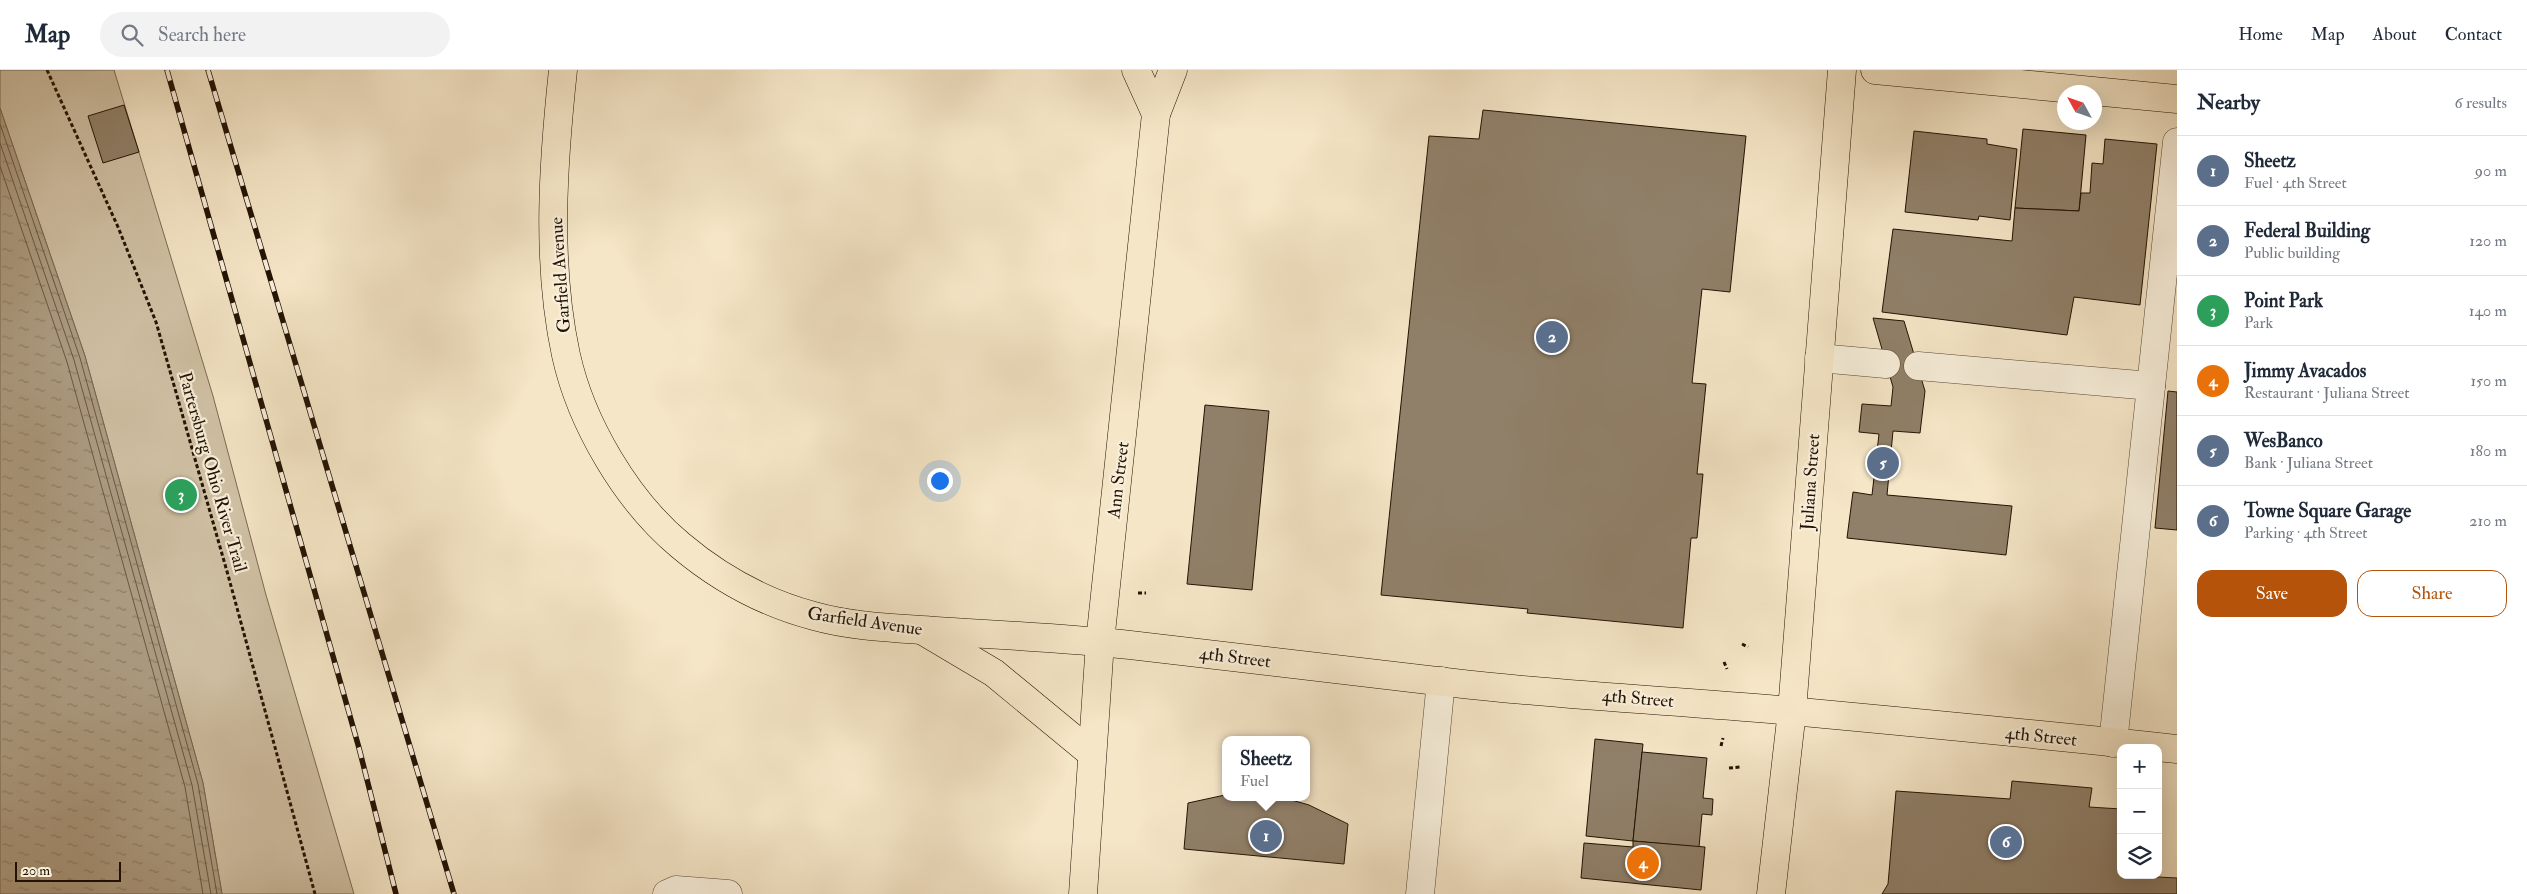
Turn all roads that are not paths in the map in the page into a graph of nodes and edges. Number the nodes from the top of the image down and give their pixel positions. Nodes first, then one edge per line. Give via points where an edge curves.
1 (564, 70) edge
2 (1136, 70) edge
3 (1173, 70) edge
4 (1842, 70) edge
5 (1874, 70) edge
6 (2177, 99) edge
7 (1156, 114) junction
8 (2177, 142) edge
9 (2170, 268) edge
10 (1819, 358) junction
11 (1886, 364) dead end
12 (1918, 366) dead end
13 (2151, 386) junction
14 (921, 630) junction
15 (1100, 642) junction
16 (1441, 681) junction
17 (1792, 711) junction
18 (2113, 743) junction
19 (2177, 749) edge
20 (1091, 753) junction
21 (667, 894) edge
22 (728, 894) edge
23 (1083, 894) edge
24 (1420, 894) edge
25 (1772, 894) edge

1 - 14 main road, Garfield Avenue via 556,144 558,306 567,359 580,398 622,481 648,515 680,546 735,584 770,601 817,617
2 - 7 main road
3 - 7 main road, Ann Street
4 - 10 main road, Juliana Street
5 - 6 main road
7 - 15 main road, Ann Street
8 - 9 lane
9 - 13 lane
10 - 11 lane
10 - 17 main road, Juliana Street
12 - 13 lane
13 - 18 lane
14 - 15 main road, Garfield Avenue
14 - 20 main road via 994,673
15 - 16 main road, 4th Street
15 - 20 main road, Ann Street
16 - 17 main road, 4th Street
16 - 24 lane
17 - 18 main road, 4th Street
17 - 25 main road, Juliana Street
18 - 19 main road, 4th Street
20 - 23 main road, Ann Street
21 - 22 lane via 676,890

